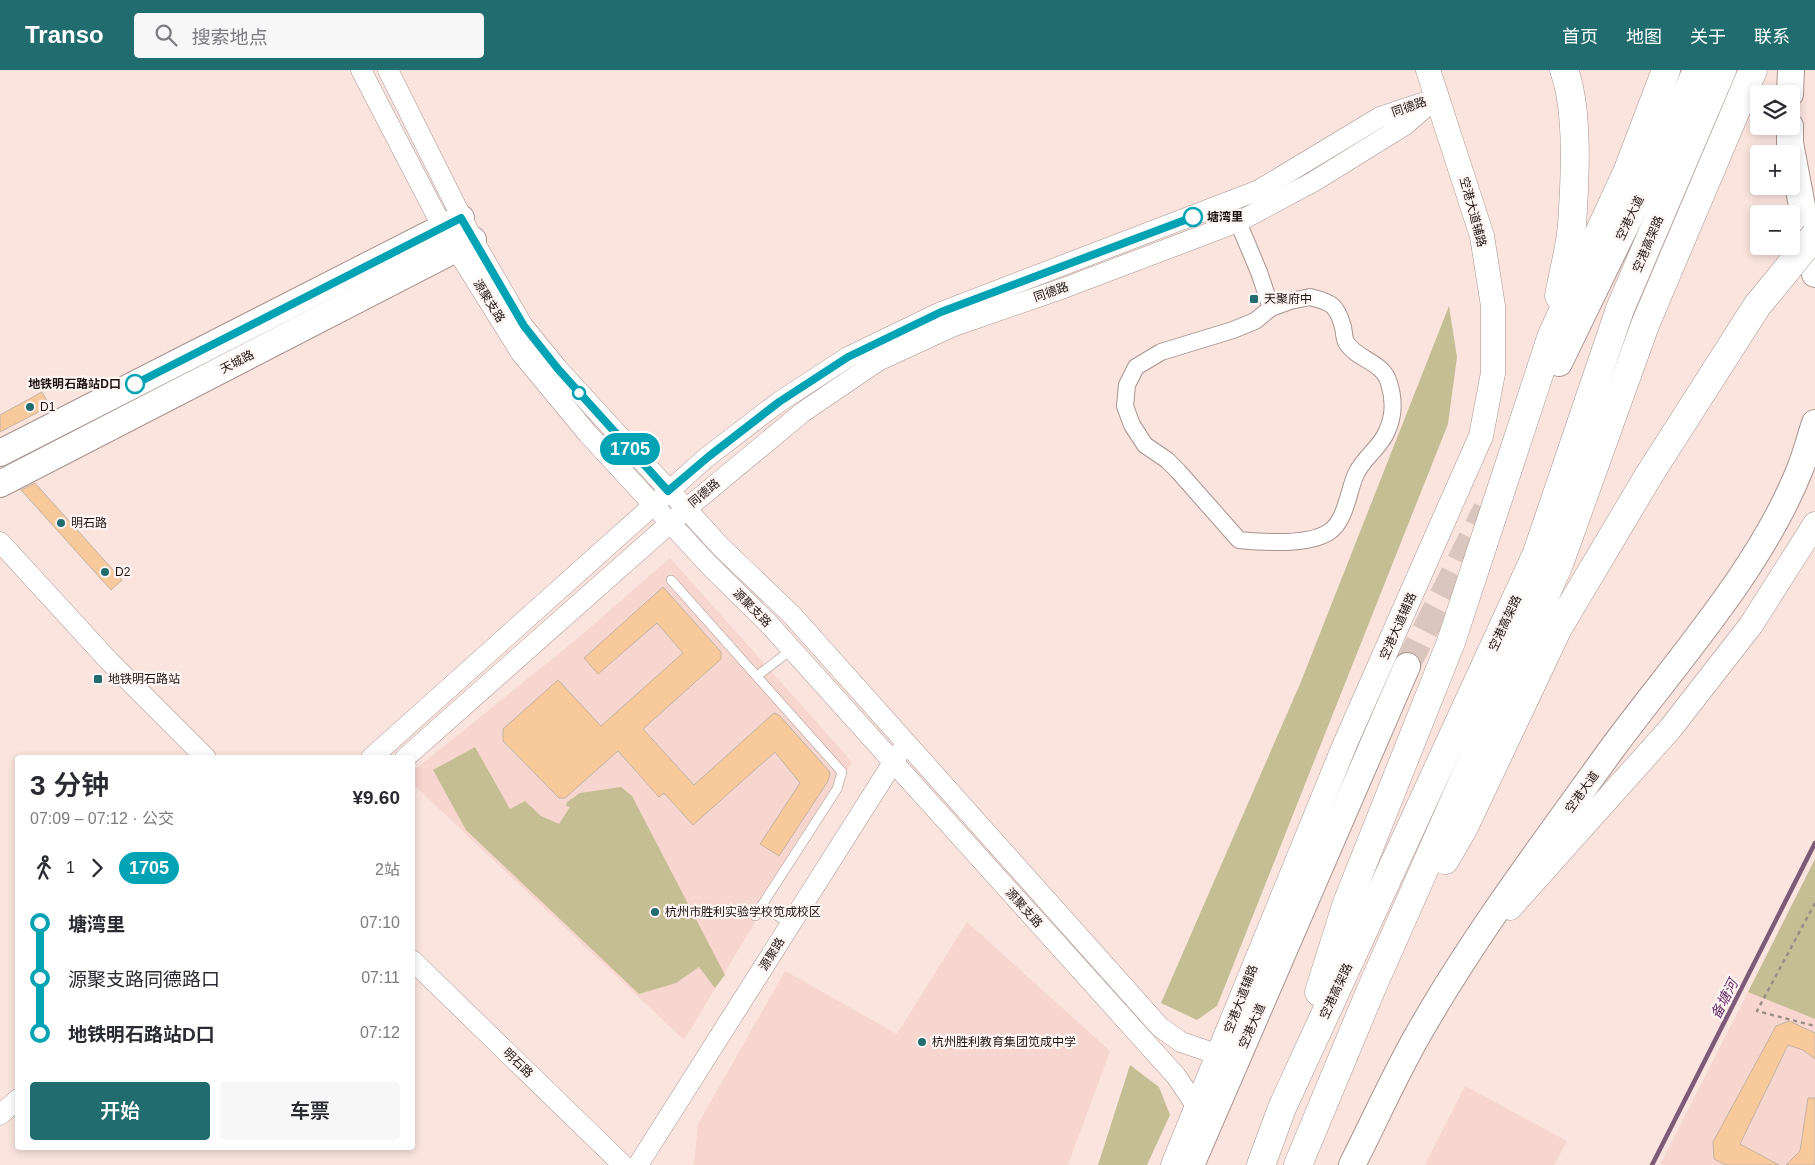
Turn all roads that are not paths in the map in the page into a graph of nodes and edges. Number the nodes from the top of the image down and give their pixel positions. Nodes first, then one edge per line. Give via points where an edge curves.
1 (361, 70) edge
2 (388, 70) edge
3 (1428, 70) edge
4 (1564, 70) edge
5 (1666, 70) edge
6 (1696, 70) edge
7 (1722, 70) edge
8 (1753, 70) edge
9 (1791, 70) edge
10 (1790, 85) edge
11 (1437, 98) junction
12 (1790, 135) edge
13 (1238, 222) junction
14 (458, 234) junction
15 (1815, 235) edge
16 (1815, 274) edge
17 (1271, 308) junction
18 (1552, 335) junction
19 (1559, 363) dead end
20 (1815, 423) edge
21 (0, 453) edge
22 (0, 484) edge
23 (668, 491) junction
24 (653, 505) junction
25 (686, 509) junction
26 (670, 523) junction
27 (1815, 524) edge
28 (0, 542) edge
29 (670, 580) dead end
30 (792, 650) junction
31 (1407, 666) tunnel mouth
32 (757, 676) junction
33 (906, 742) junction
34 (203, 755) edge
35 (374, 755) edge
36 (408, 755) edge
37 (893, 763) junction
38 (761, 906) junction
39 (755, 916) dead end
40 (790, 924) junction
41 (415, 963) edge
42 (1458, 969) junction
43 (1370, 992) junction
44 (1220, 1055) junction
45 (15, 1102) edge
46 (1197, 1107) junction
47 (1282, 1108) junction
48 (0, 1115) edge
49 (623, 1165) edge
50 (638, 1165) edge
51 (1173, 1165) edge
52 (1191, 1165) edge
53 (1261, 1165) edge
54 (1298, 1165) edge
55 (1352, 1165) edge

1 - 14 street, 源聚支路
2 - 14 street, 源聚支路
3 - 11 main road, 空港大道辅路
4 - 18 highway via 1571,89 1572,108 1572,226
5 - 18 highway via 1628,170
6 - 19 main road, 空港大道 via 1641,194
7 - 47 highway, 空港高架路 via 1620,309 1537,553
8 - 43 highway, 空港高架路 via 1645,325 1559,564
9 - 10 main road
11 - 13 street, 同德路 via 1388,136 1313,182
11 - 23 street, 同德路 via 1380,117 1259,190 941,312 848,357 772,408
11 - 44 main road, 空港大道辅路 via 1482,236 1493,306 1493,373 1482,436 1344,744
12 - 16 main road
13 - 17 street
13 - 25 street, 同德路 via 954,326 878,361 804,412
14 - 21 main road
14 - 22 main road, 天城路
14 - 23 street, 源聚支路 via 558,369
14 - 24 street, 源聚支路 via 521,353 588,434
15 - 43 highway, bridge via 1757,306 1649,475 1558,628 1464,827
17 - 17 street via 1310,297 1328,301 1336,309 1346,342 1380,367 1389,380 1393,398 1392,417 1387,434 1365,458 1356,474 1332,531 1320,537 1279,542 1239,540 1178,471 1144,445 1125,406 1127,385 1136,368 1161,352 1255,322
18 - 47 highway via 1451,642 1347,903
20 - 42 main road, 空港大道 via 1800,470 1765,539 1703,629 1528,866
23 - 24 street, 同德路
23 - 25 street, 源聚支路
24 - 26 street, 源聚支路
24 - 35 street, 同德路
25 - 26 street, 同德路
25 - 33 street, 源聚支路 via 792,615
26 - 30 street, 源聚支路
26 - 36 street, 同德路
27 - 42 main road via 1751,625 1670,729
28 - 34 street via 109,661
29 - 32 lane
30 - 32 lane
30 - 37 street, 源聚支路
31 - 52 main road, 空港大道
32 - 38 lane via 838,766 842,776 837,789
33 - 37 street, 源聚路
33 - 44 street, 源聚支路 via 1160,1027 1181,1042
37 - 40 street, 源聚路
37 - 46 street, 源聚支路 via 1176,1076
38 - 39 lane
38 - 40 lane
40 - 50 street, 源聚路
41 - 49 street, 明石路
42 - 55 main road, 空港大道 via 1419,1032
43 - 54 highway, 空港高架路
44 - 46 main road, 空港大道辅路
45 - 48 street
46 - 51 main road, 空港大道辅路
47 - 53 highway, 空港高架路

